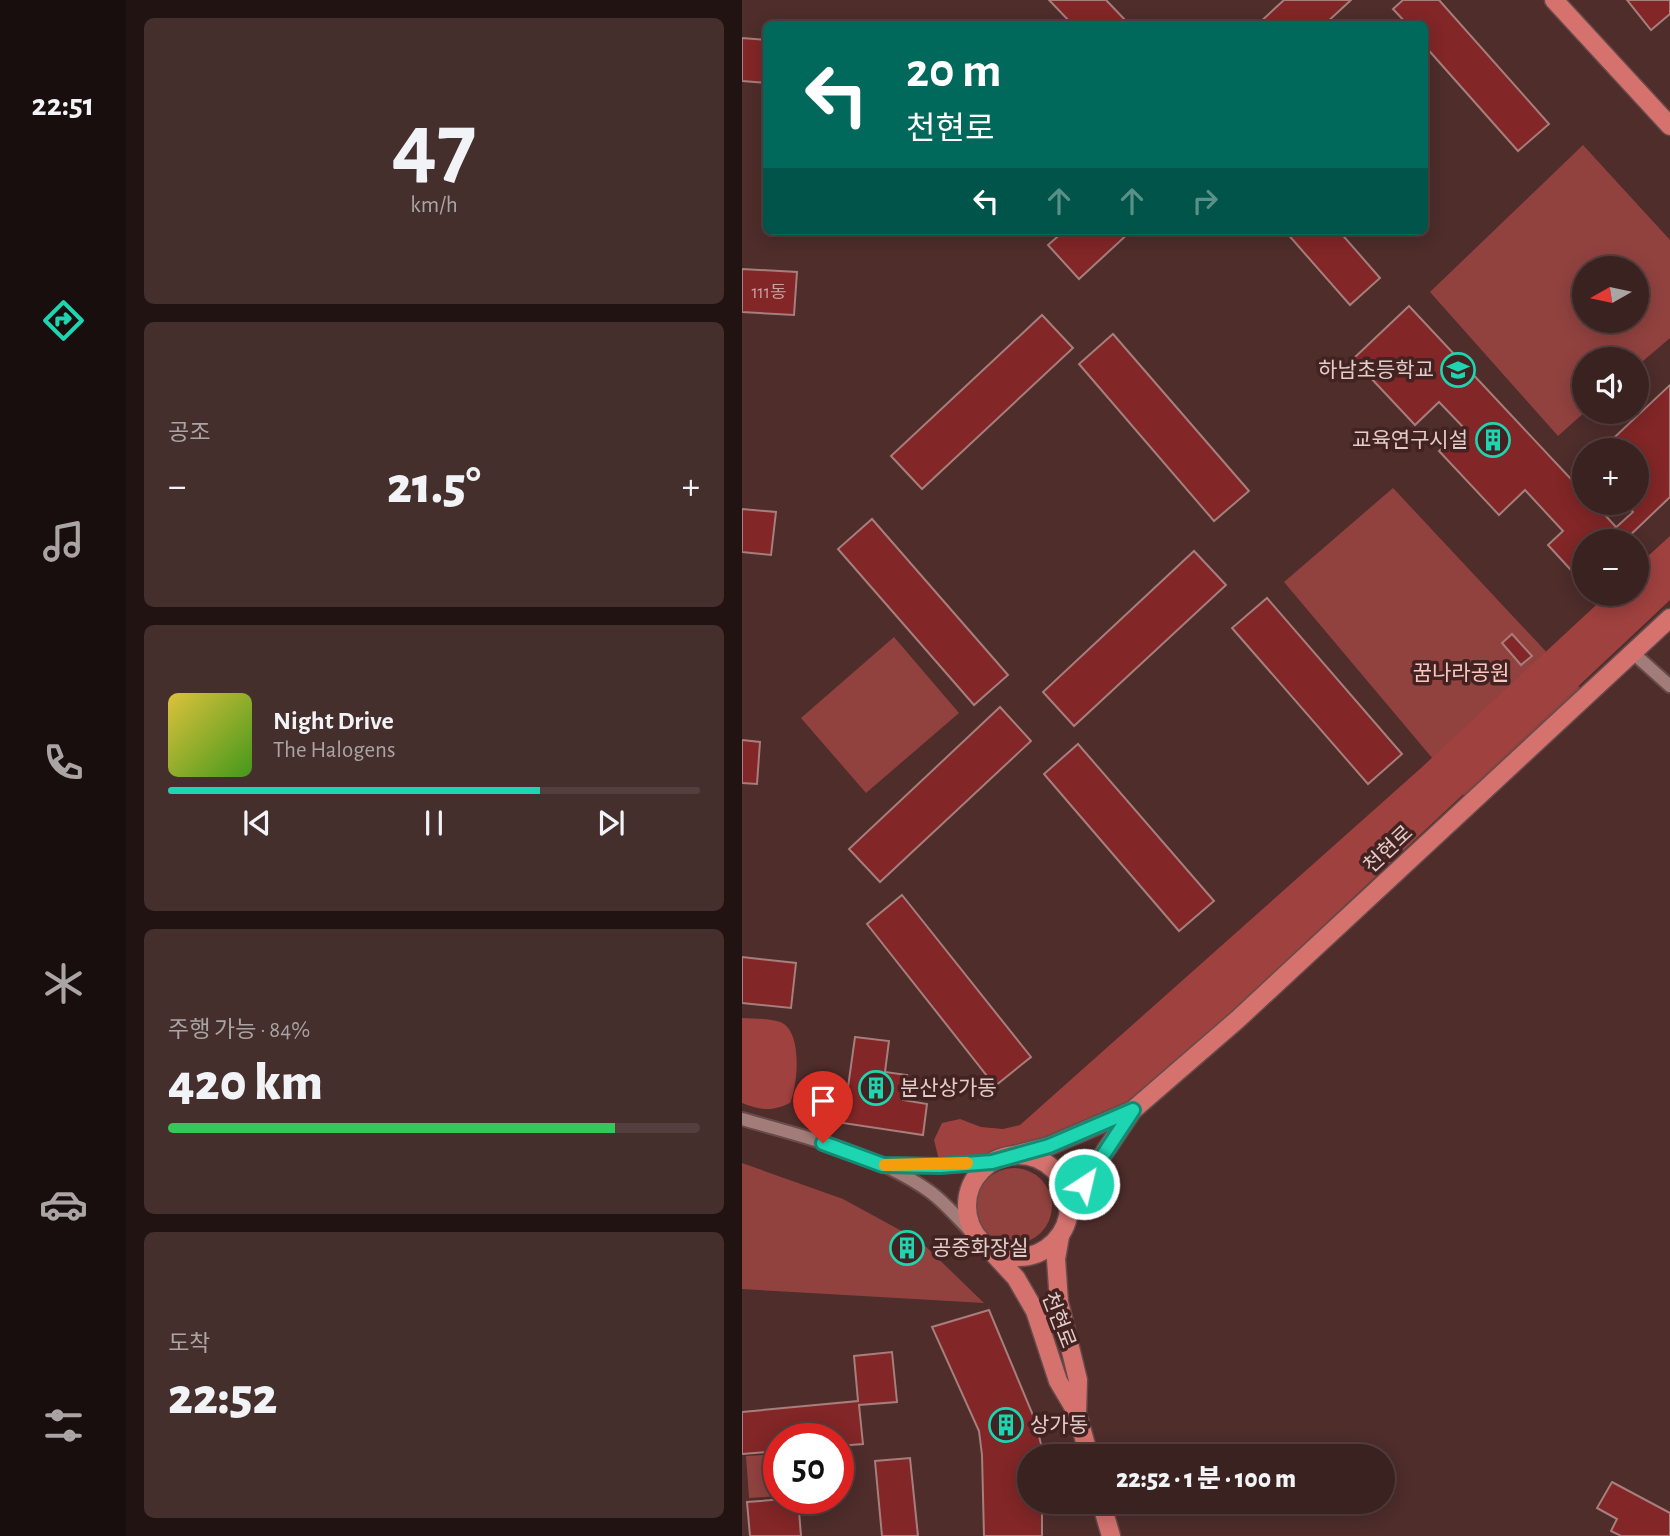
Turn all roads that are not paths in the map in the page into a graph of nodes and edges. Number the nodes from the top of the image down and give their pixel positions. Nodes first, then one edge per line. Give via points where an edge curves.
1 (1554, 0) edge
2 (1670, 127) edge
3 (1670, 618) edge
4 (1632, 652) junction
5 (1670, 687) edge
6 (1133, 1110) junction
7 (742, 1119) edge
8 (1014, 1155) junction
9 (992, 1162) junction
10 (883, 1165) junction
11 (1069, 1205) junction
12 (1060, 1236) junction
13 (976, 1237) junction
14 (990, 1250) junction
15 (1077, 1413) junction
16 (1086, 1444) edge
17 (1105, 1514) edge
18 (1111, 1536) edge

1 - 2 main road
3 - 4 main road, 천현로
4 - 5 street
4 - 6 main road, 천현로 via 1237,1020
6 - 8 main road, 천현로 via 1049,1146
6 - 11 main road, 천현로
7 - 10 street
8 - 9 main road
8 - 11 main road via 1046,1163 1058,1174
9 - 10 street
9 - 13 main road via 970,1187 968,1221
10 - 13 street via 930,1192
11 - 12 main road
12 - 14 main road via 1035,1255 1020,1258
12 - 15 main road, 천현로 via 1056,1259 1059,1302 1078,1380
13 - 14 main road
14 - 15 main road, 천현로 via 1016,1278 1035,1311 1058,1381
15 - 16 main road, 천현로
17 - 18 main road

